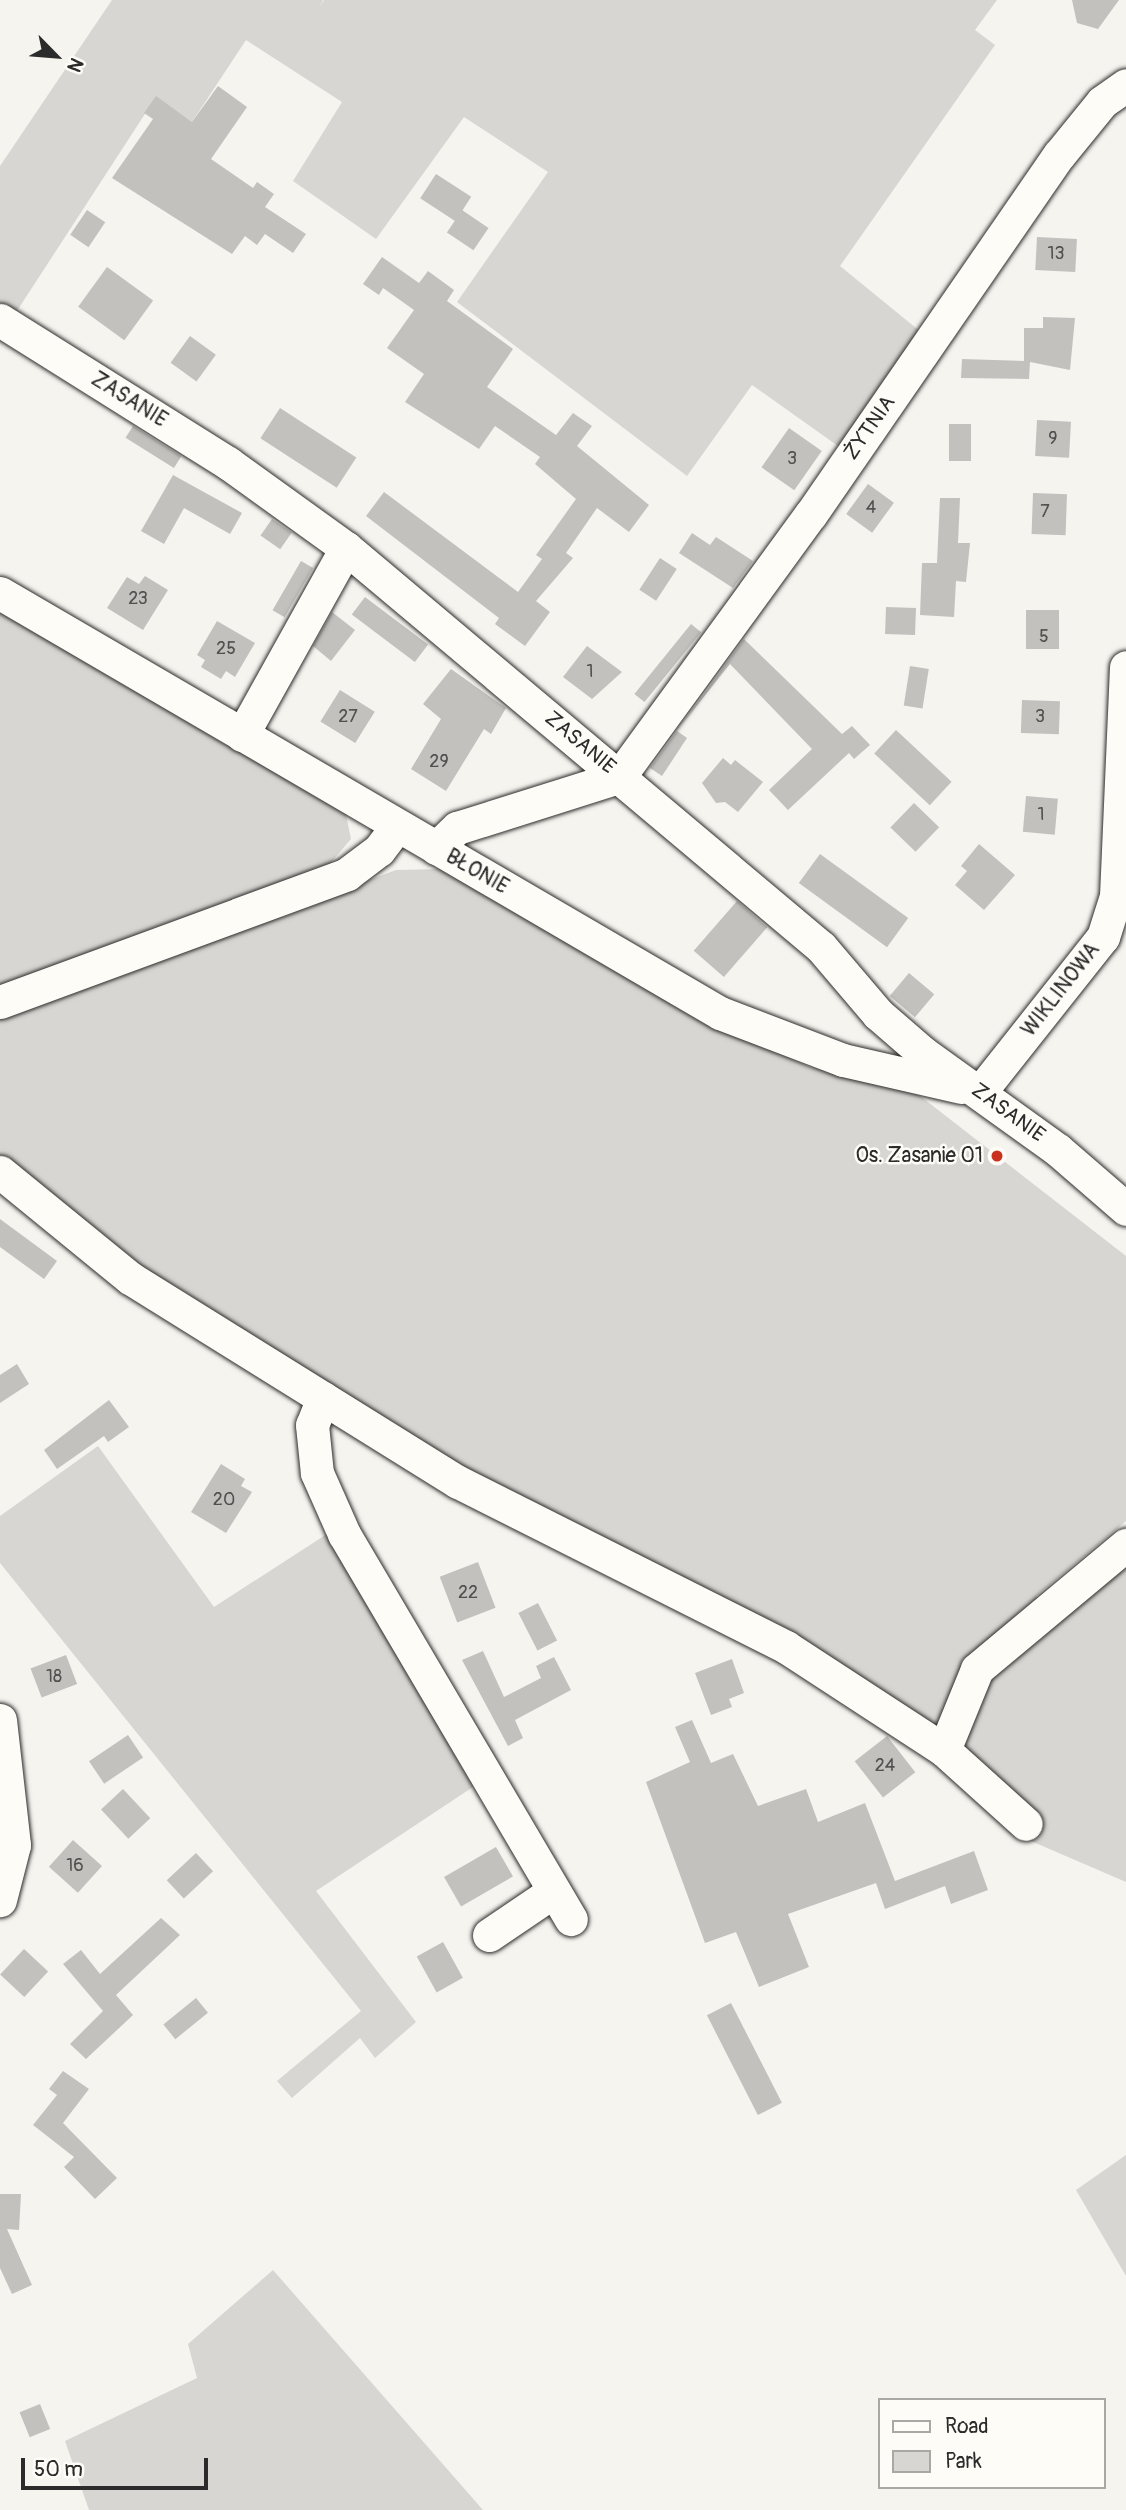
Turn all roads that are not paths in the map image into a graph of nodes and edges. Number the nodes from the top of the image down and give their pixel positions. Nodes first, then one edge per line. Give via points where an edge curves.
1 (1126, 85) edge
2 (0, 320) edge
3 (346, 548) junction
4 (0, 593) edge
5 (1126, 667) edge
6 (242, 735) junction
7 (619, 777) junction
8 (397, 826) junction
9 (436, 848) junction
10 (0, 1002) edge
11 (980, 1092) junction
12 (0, 1171) edge
13 (1126, 1209) edge
14 (323, 1398) junction
15 (1126, 1545) edge
16 (0, 1720) edge
17 (944, 1749) junction
18 (1026, 1824) dead end
19 (554, 1891) junction
20 (0, 1900) edge
21 (571, 1919) dead end
22 (489, 1935) dead end

1 - 7 street, ŻYTNIA via 1102,102 1059,155 811,514
2 - 3 street, ZASANIE via 228,463
3 - 6 street
3 - 7 street, ZASANIE
4 - 6 street, BŁONIE
5 - 11 street, WIKLINOWA via 1116,896 1103,937
6 - 8 street, BŁONIE
7 - 9 street via 457,828
7 - 11 street, ZASANIE via 821,947 914,1045
8 - 9 street, BŁONIE
8 - 10 street via 379,850 347,874
9 - 11 street, BŁONIE via 767,1034
11 - 13 street, ZASANIE
12 - 14 street via 130,1278
14 - 17 street via 458,1482 786,1647
14 - 19 street via 312,1425 317,1473 344,1534
15 - 17 street via 977,1669
16 - 20 street via 14,1845
17 - 18 street
19 - 21 street
19 - 22 street

